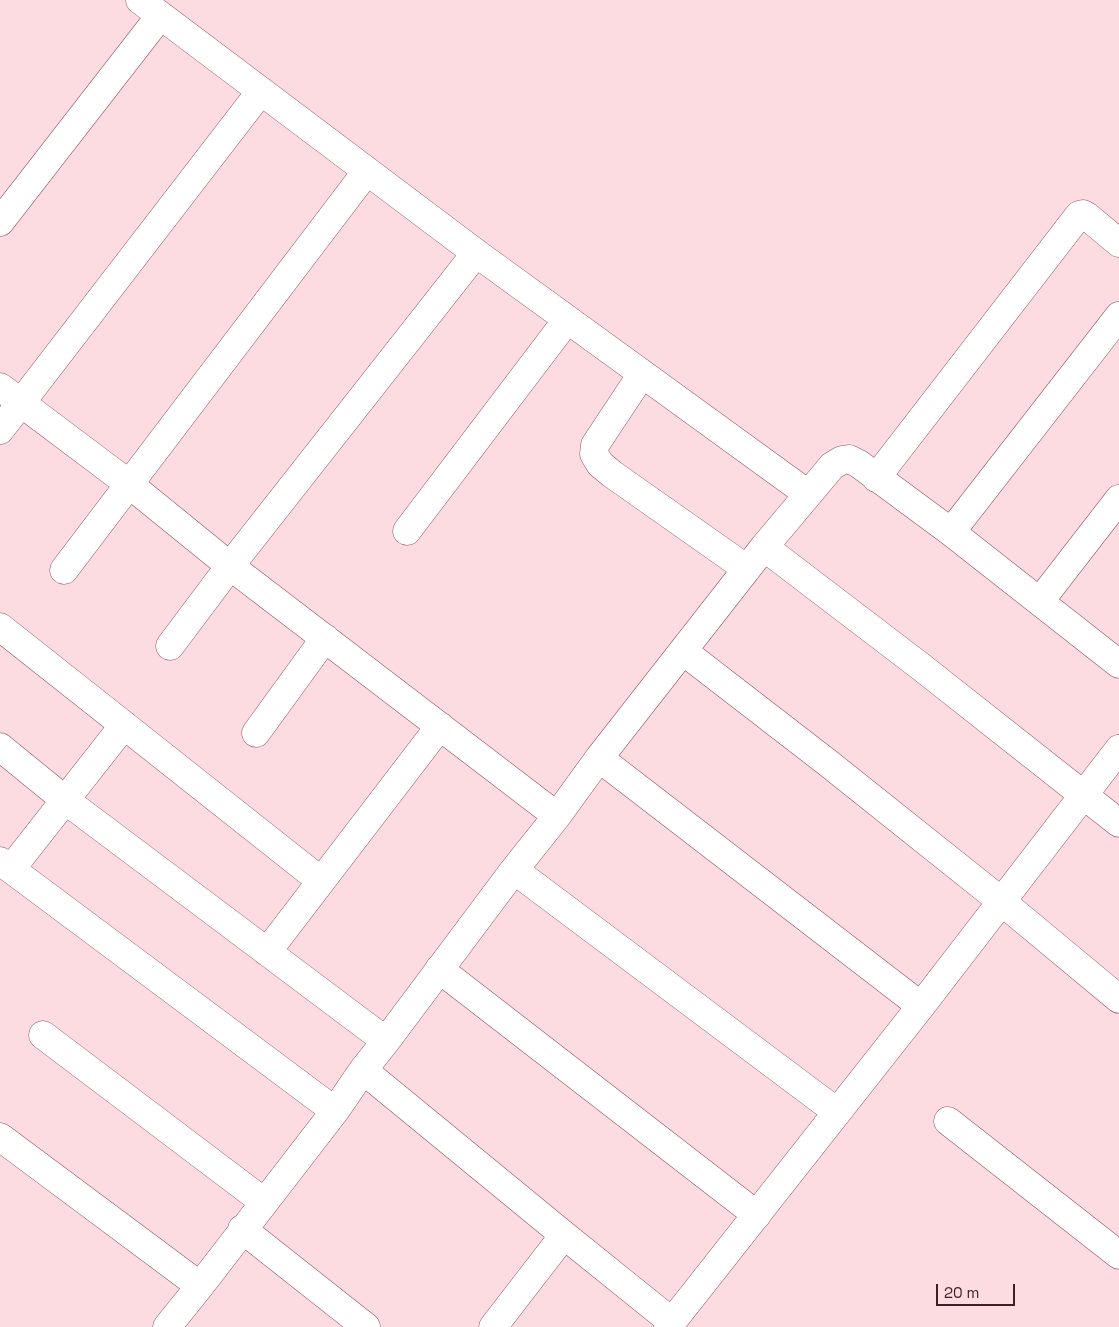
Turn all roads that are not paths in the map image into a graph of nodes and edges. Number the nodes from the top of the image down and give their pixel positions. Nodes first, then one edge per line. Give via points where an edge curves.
1 (150, 8) edge
2 (261, 91) junction
3 (367, 171) junction
4 (0, 222) edge
5 (1119, 242) edge
6 (476, 253) junction
7 (1119, 316) edge
8 (566, 320) junction
9 (642, 374) junction
10 (10, 394) edge
11 (0, 430) edge
12 (876, 478) junction
13 (129, 484) junction
14 (808, 494) junction
15 (1119, 499) edge
16 (407, 531) dead end
17 (951, 532) junction
18 (764, 547) junction
19 (230, 566) junction
20 (747, 569) junction
21 (64, 570) dead end
22 (1040, 601) junction
23 (0, 627) edge
24 (325, 638) junction
25 (170, 646) dead end
26 (683, 651) junction
27 (1119, 664) edge
28 (124, 725) junction
29 (440, 726) junction
30 (256, 733) dead end
31 (0, 747) edge
32 (1119, 749) edge
33 (599, 758) junction
34 (1084, 796) junction
35 (65, 800) junction
36 (557, 816) junction
37 (1119, 823) edge
38 (5, 865) edge
39 (514, 870) junction
40 (322, 881) junction
41 (1001, 901) junction
42 (267, 952) junction
43 (440, 969) junction
44 (1119, 999) edge
45 (921, 1006) junction
46 (43, 1035) dead end
47 (386, 1041) junction
48 (363, 1070) junction
49 (335, 1110) junction
50 (837, 1112) junction
51 (948, 1121) dead end
52 (0, 1137) edge
53 (264, 1202) junction
54 (757, 1215) junction
55 (242, 1229) junction
56 (564, 1235) junction
57 (1119, 1254) edge
58 (200, 1286) junction
59 (670, 1324) edge
60 (167, 1327) edge
61 (366, 1327) edge
62 (493, 1327) edge

1 - 2 street
1 - 4 street
2 - 3 street
2 - 10 street
3 - 6 street
3 - 13 street
5 - 12 street via 1088,217 1078,215
6 - 8 street
6 - 19 street
7 - 17 street
8 - 9 street
8 - 16 street
9 - 14 street
9 - 20 street via 595,445 594,454 612,474
10 - 11 street
10 - 13 street
12 - 14 street via 854,461 842,460 832,466
12 - 17 street
13 - 19 street
13 - 21 street
14 - 18 street
15 - 22 street
17 - 22 street
18 - 20 street
18 - 34 street
19 - 24 street
19 - 25 street
20 - 26 street
22 - 27 street
23 - 28 street
24 - 29 street
24 - 30 street
26 - 33 street
26 - 41 street
28 - 35 street
28 - 40 street
29 - 36 street
29 - 40 street
31 - 35 street
32 - 34 street
33 - 36 street
33 - 45 street
34 - 37 street
34 - 41 street
35 - 38 street
35 - 42 street
36 - 39 street
38 - 49 street
39 - 43 street
39 - 50 street
40 - 42 street
41 - 44 street
41 - 45 street
42 - 47 street
43 - 47 street
43 - 54 street
45 - 50 street
46 - 53 street
47 - 48 street
48 - 49 street
48 - 56 street
49 - 53 street
50 - 54 street
51 - 57 street
52 - 58 street
53 - 55 street
54 - 59 street
55 - 58 street
55 - 61 street
56 - 59 street
56 - 62 street
58 - 60 street

